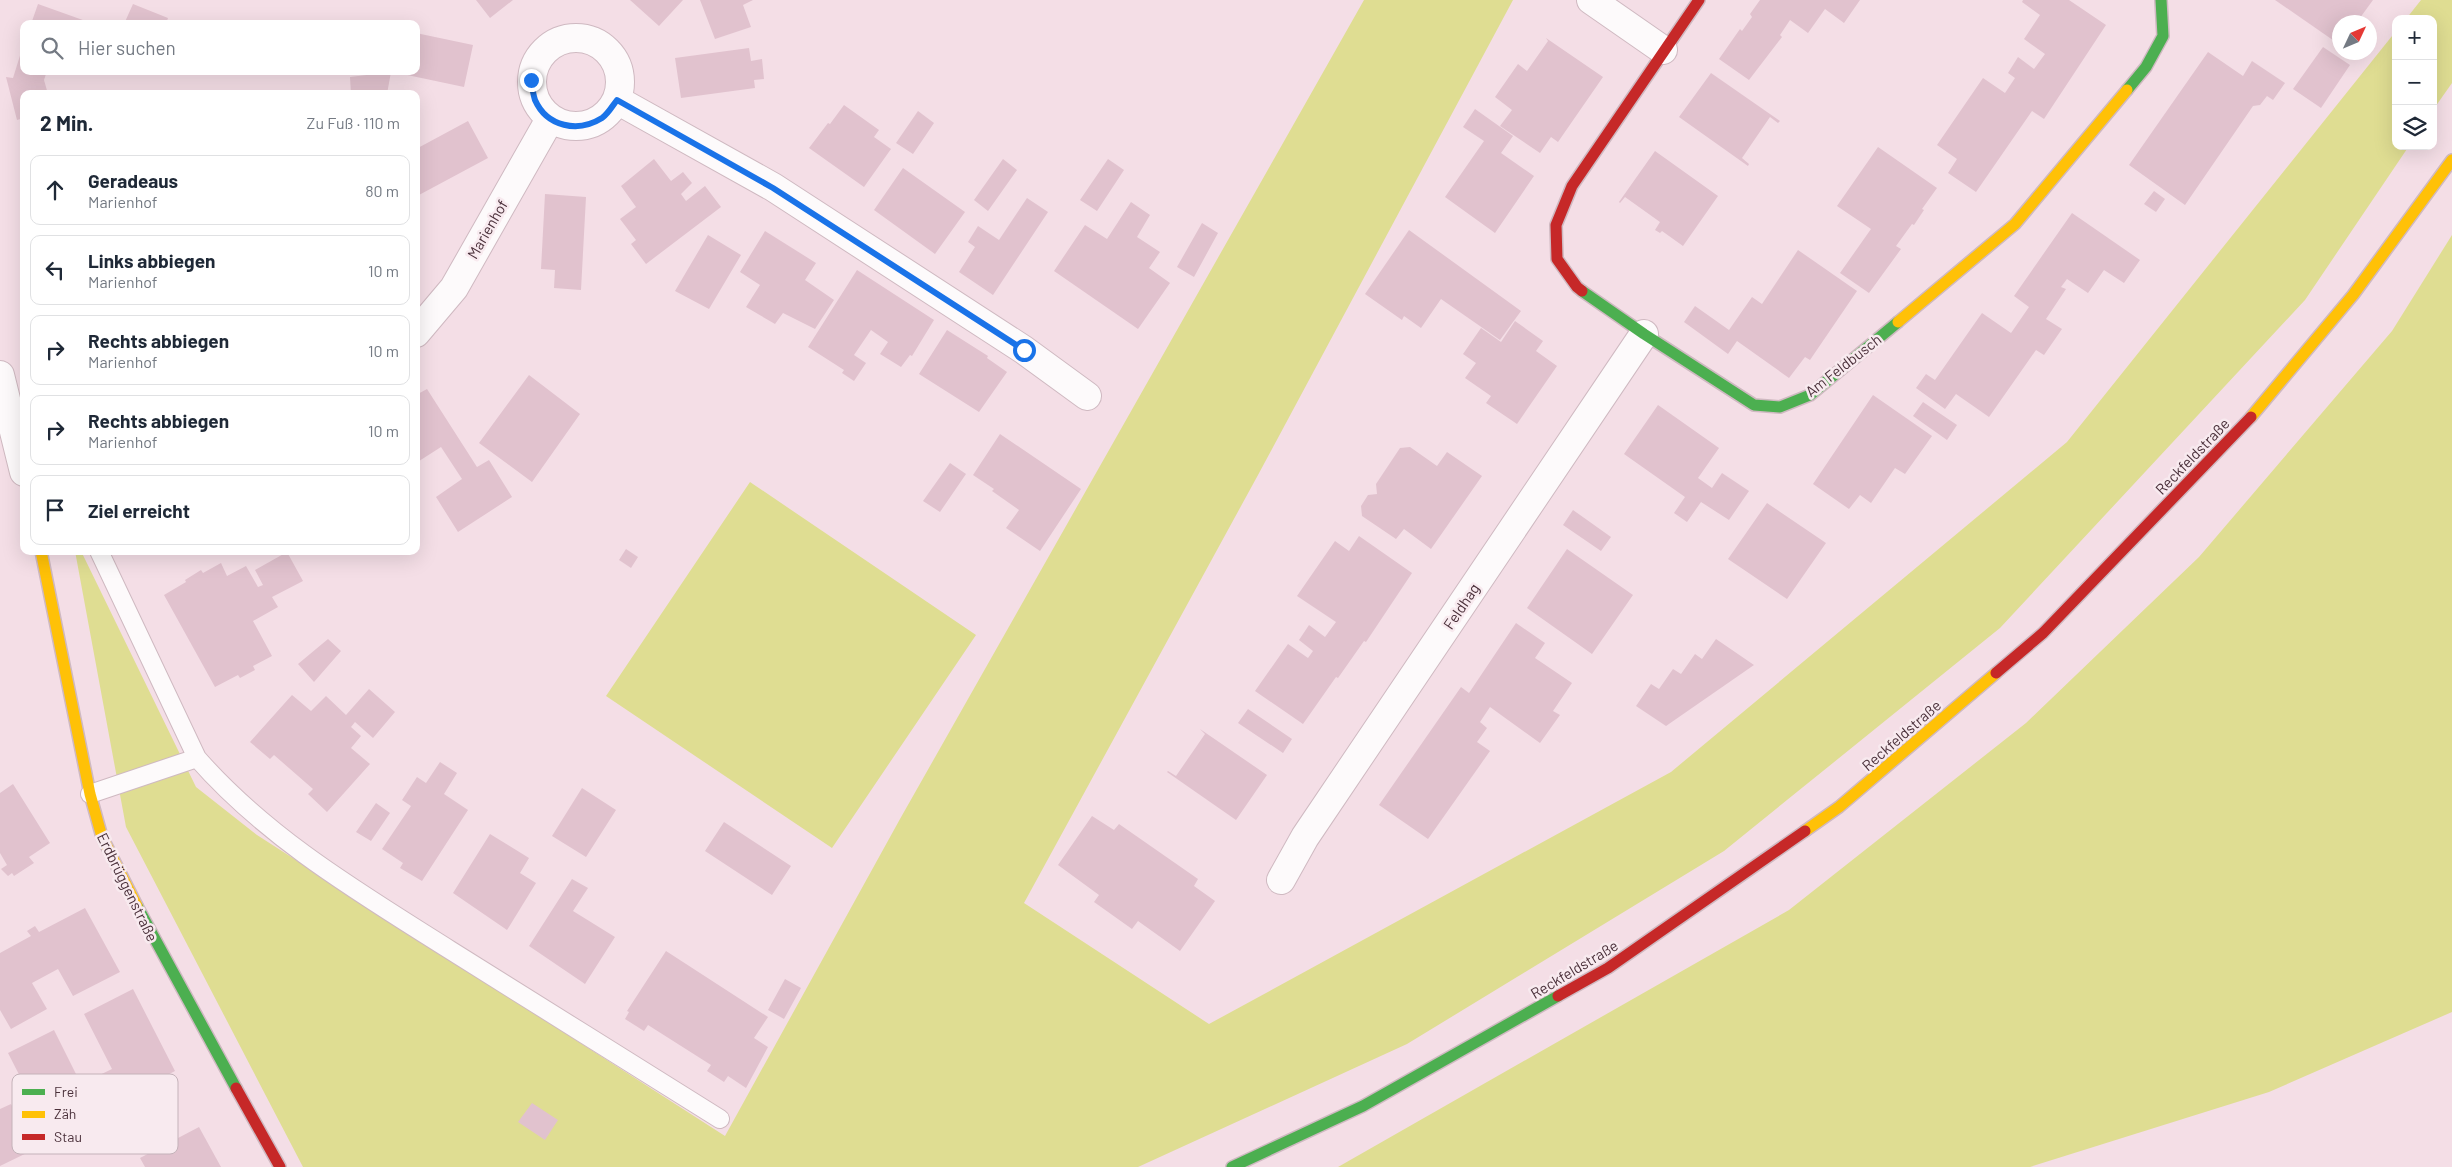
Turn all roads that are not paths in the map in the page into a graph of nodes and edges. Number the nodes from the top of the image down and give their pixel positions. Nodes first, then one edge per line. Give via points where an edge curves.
1 (1591, 0) edge
2 (1699, 0) edge
3 (2161, 0) edge
4 (1663, 50) junction
5 (617, 100) junction
6 (550, 119) junction
7 (2452, 160) edge
8 (420, 328) edge
9 (1644, 334) junction
10 (0, 375) edge
11 (1087, 396) dead end
12 (20, 456) edge
13 (42, 555) edge
14 (101, 555) edge
15 (197, 758) junction
16 (90, 794) junction
17 (1281, 880) dead end
18 (720, 1119) dead end
19 (280, 1167) edge
20 (1232, 1167) edge

1 - 4 street
2 - 4 street, Am Feldbusch
3 - 9 street, Am Feldbusch via 2163,36 2146,67 2015,224 1810,395 1780,407 1754,405
4 - 9 street, Am Feldbusch via 1572,186 1556,225 1557,259 1577,287
5 - 6 street via 604,117 583,126 567,126
5 - 6 street via 621,81 616,62 610,54 587,39 569,38 549,46 537,59 531,80 535,100
5 - 11 street via 773,188 1024,350
6 - 8 street, Marienhof via 454,288
7 - 20 street, Reckfeldstraße via 2353,295 2264,403 2043,633 1839,807 1608,968 1363,1106
9 - 17 street, Feldhag via 1305,837
10 - 12 street
13 - 16 street, Erdbrüggenstraße
14 - 15 lane
15 - 16 lane
15 - 18 lane via 251,814 345,883
16 - 19 street, Erdbrüggenstraße via 102,837 155,943

